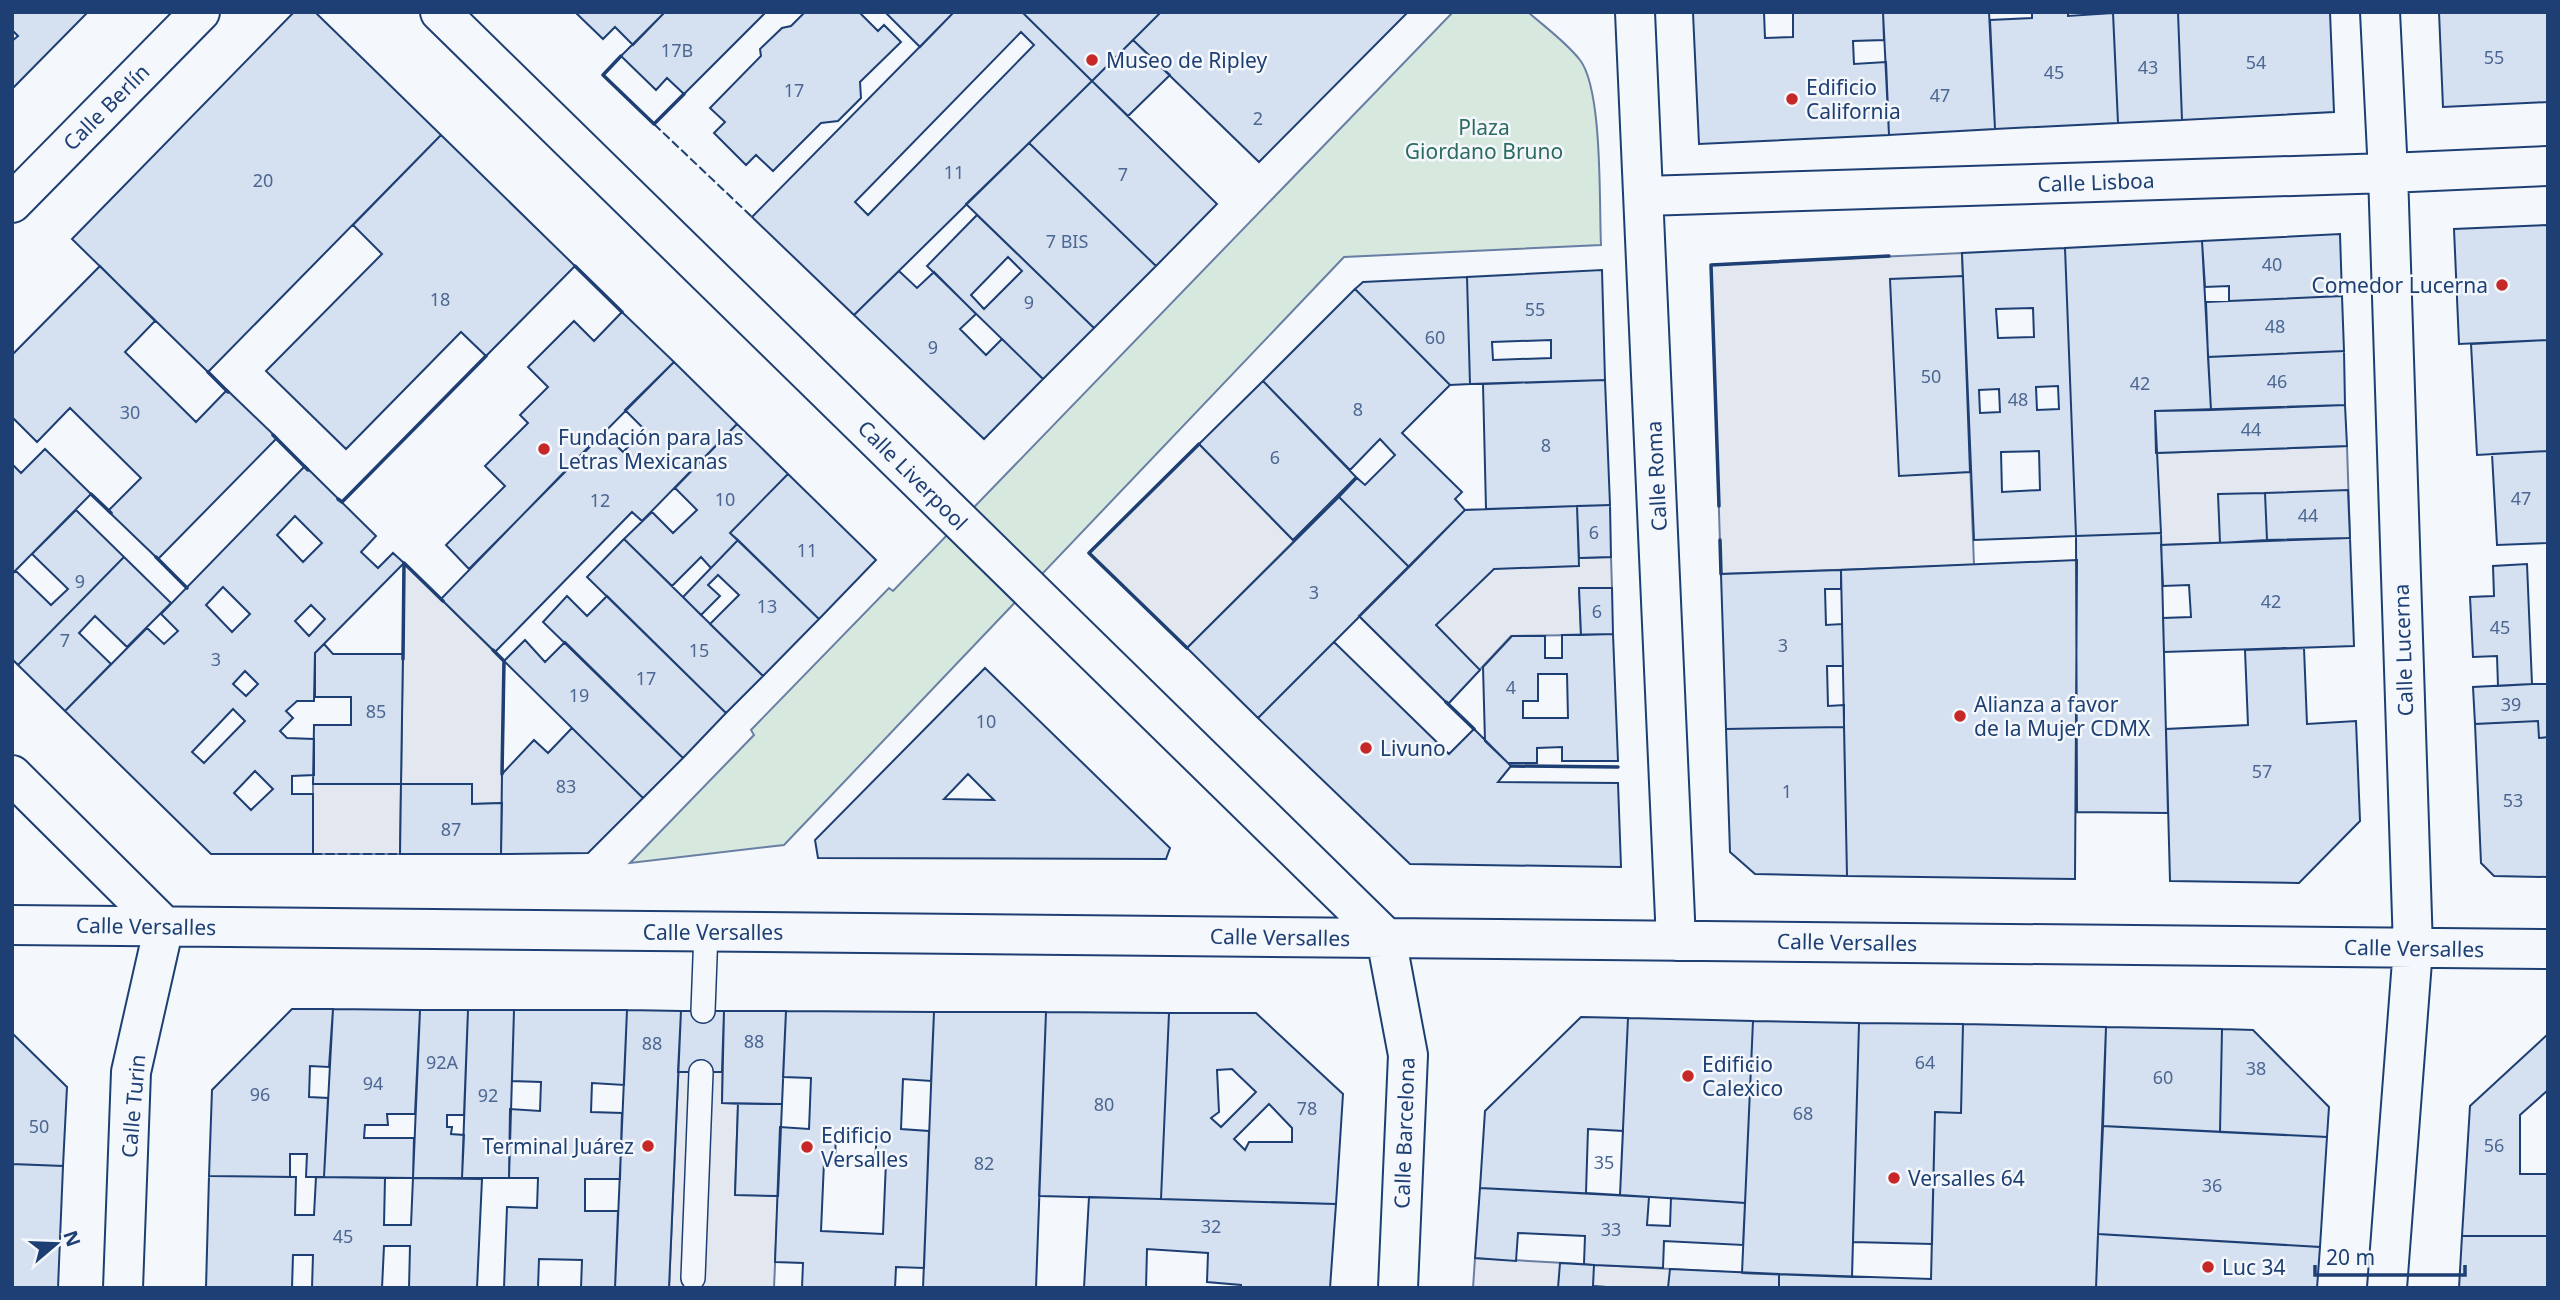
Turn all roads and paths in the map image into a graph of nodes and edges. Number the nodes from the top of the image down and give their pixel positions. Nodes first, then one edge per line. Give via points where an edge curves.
1 (200, 12) edge
2 (440, 12) edge
3 (2380, 12) edge
4 (1629, 19) edge
5 (2548, 166) edge
6 (2388, 173) junction
7 (1644, 196) junction
8 (12, 203) edge
9 (12, 775) edge
10 (12, 925) edge
11 (164, 926) junction
12 (706, 931) junction
13 (1386, 938) junction
14 (1676, 941) junction
15 (2413, 948) junction
16 (2548, 949) edge
17 (703, 1011) dead end
18 (701, 1072) dead end
19 (693, 1278) dead end
20 (123, 1288) edge
21 (1398, 1288) edge
22 (2387, 1288) edge

1 - 8 street, Calle Berlín
2 - 13 street, Calle Liverpool
3 - 6 street, Calle Lucerna
4 - 7 street, Calle Roma
5 - 6 street, Calle Lisboa
6 - 7 street, Calle Lisboa
6 - 15 street, Calle Lucerna
7 - 14 street, Calle Roma
9 - 11 street
10 - 11 street, Calle Versalles
11 - 12 street, Calle Versalles
11 - 20 street, Calle Turin via 131,1072
12 - 13 street, Calle Versalles
12 - 17 lane
13 - 14 street, Calle Versalles
13 - 21 street, Calle Barcelona via 1408,1055
14 - 15 street, Calle Versalles
15 - 16 street, Calle Versalles
15 - 22 street, Calle Lucerna
18 - 19 lane

